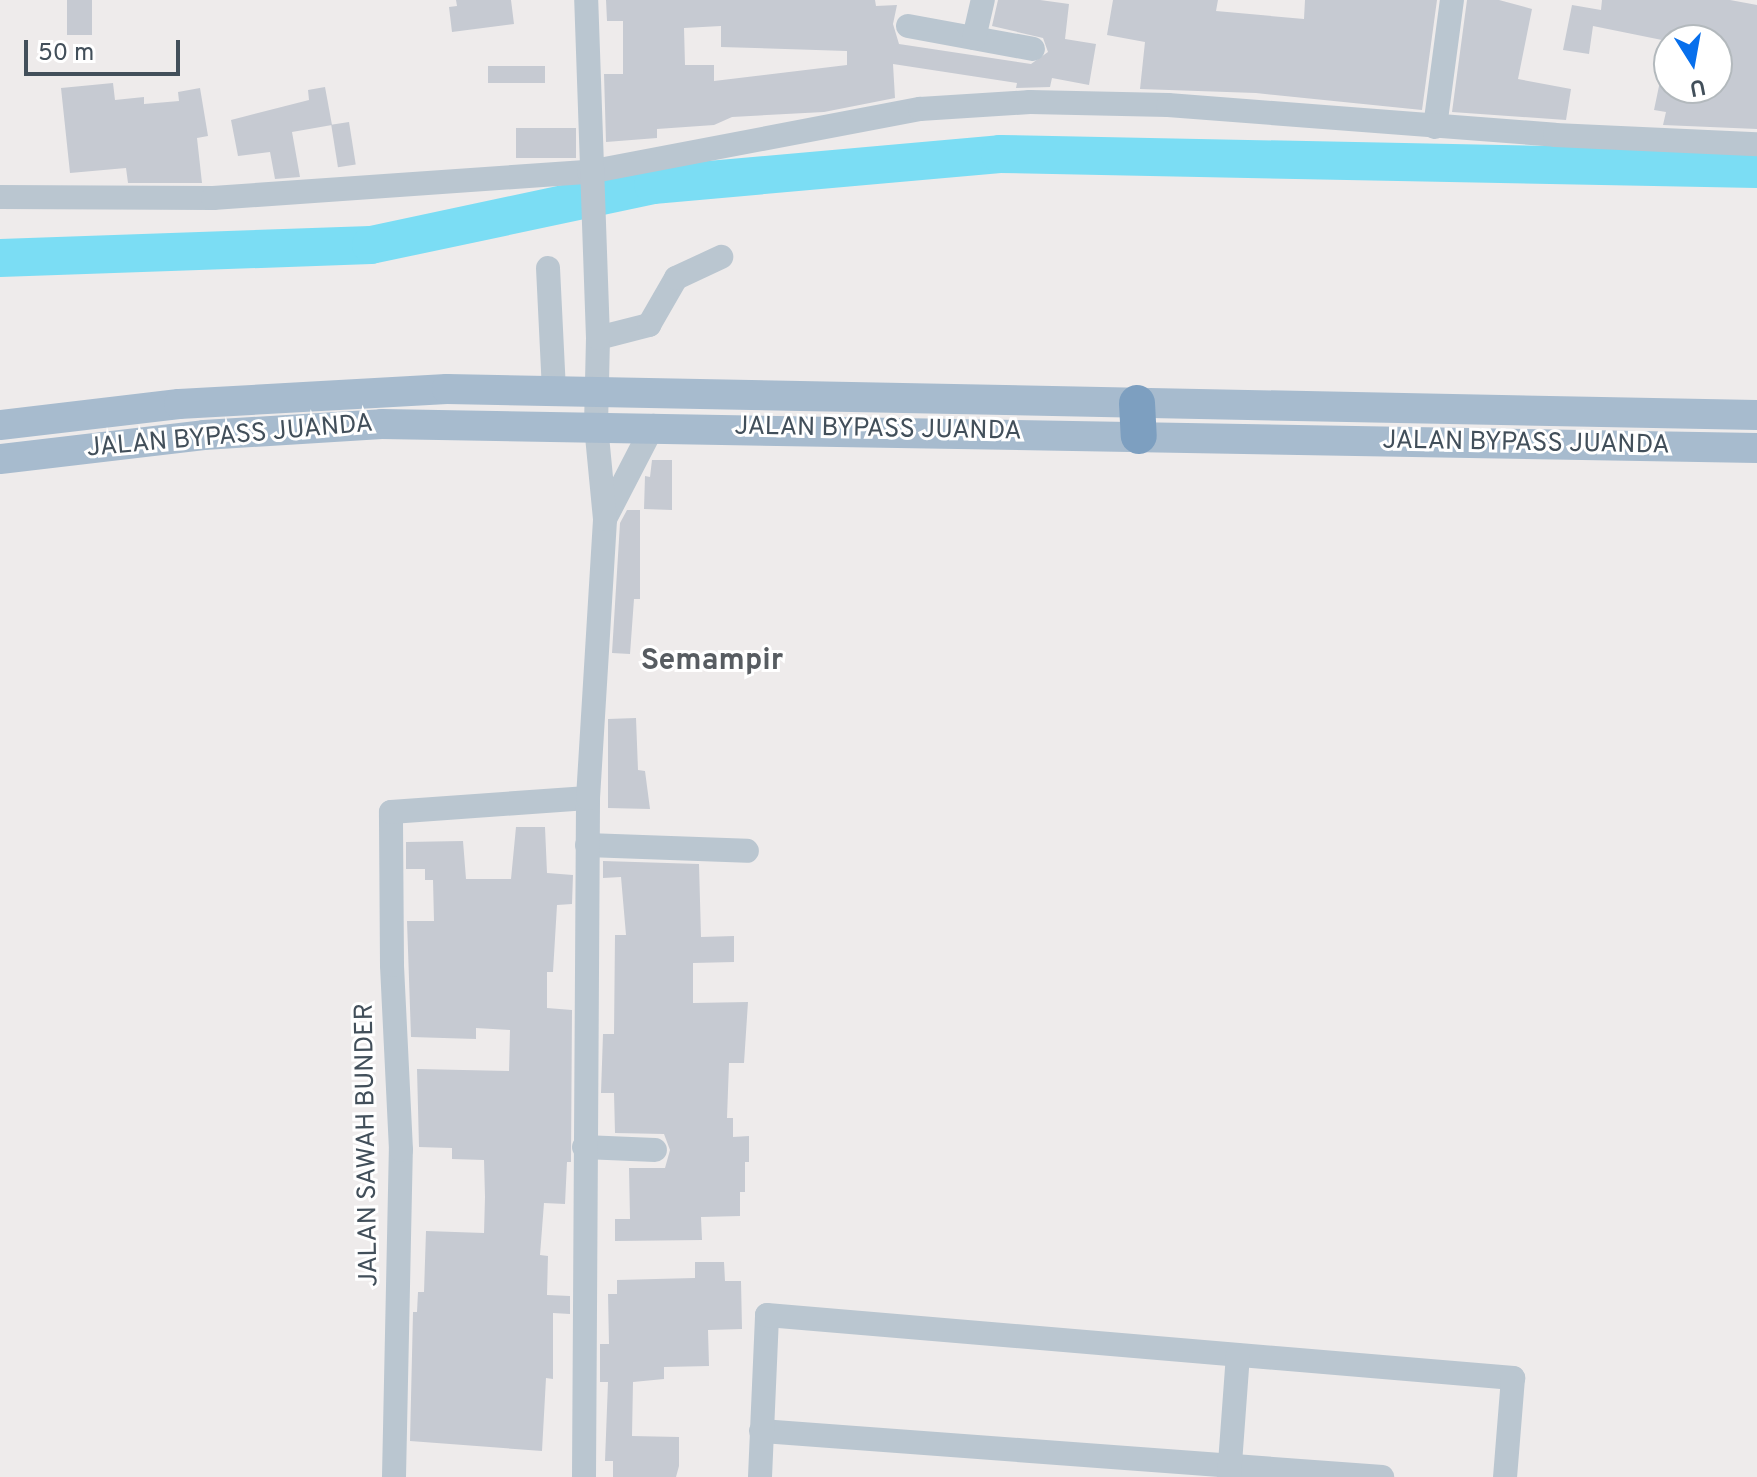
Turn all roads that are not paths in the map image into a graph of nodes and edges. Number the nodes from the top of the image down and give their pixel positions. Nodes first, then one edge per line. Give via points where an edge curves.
1 (586, 0) edge
2 (983, 0) edge
3 (1452, 0) edge
4 (908, 26) dead end
5 (974, 38) junction
6 (1033, 49) dead end
7 (1435, 127) junction
8 (1757, 144) edge
9 (590, 177) junction
10 (0, 197) edge
11 (721, 257) dead end
12 (548, 268) dead end
13 (598, 338) junction
14 (599, 390) junction
15 (554, 391) junction
16 (1757, 415) edge
17 (74, 417) junction
18 (1138, 419) junction
19 (0, 425) edge
20 (596, 426) junction
21 (653, 426) junction
22 (1757, 448) edge
23 (81, 450) junction
24 (0, 459) edge
25 (605, 519) junction
26 (588, 798) junction
27 (587, 845) junction
28 (747, 851) dead end
29 (584, 1147) junction
30 (655, 1150) dead end
31 (1238, 1355) junction
32 (761, 1431) junction
33 (1230, 1472) edge
34 (394, 1477) edge
35 (584, 1477) edge
36 (760, 1477) edge
37 (1382, 1477) edge
38 (1505, 1477) edge

1 - 9 street
2 - 5 street
3 - 7 street
4 - 5 street
5 - 6 street
7 - 8 street
7 - 9 street via 1168,105 1030,102 920,109
9 - 10 street via 213,198
9 - 13 street
11 - 13 street via 676,278 649,325
12 - 15 street
13 - 14 street
14 - 15 main road, JALAN BYPASS JUANDA
14 - 18 main road, JALAN BYPASS JUANDA
14 - 20 street
15 - 17 main road, JALAN BYPASS JUANDA via 447,389 179,404
16 - 18 main road, JALAN BYPASS JUANDA
17 - 19 main road, JALAN BYPASS JUANDA
17 - 23 main road via 72,435
18 - 21 main road, JALAN BYPASS JUANDA
18 - 22 main road, JALAN BYPASS JUANDA
20 - 21 main road, JALAN BYPASS JUANDA
20 - 23 main road, JALAN BYPASS JUANDA via 382,424 204,435
20 - 25 street
21 - 25 street
23 - 24 main road, JALAN BYPASS JUANDA
25 - 26 street
26 - 27 street
26 - 34 street, JALAN SAWAH BUNDER via 391,812 401,1150
27 - 28 street
27 - 29 street
29 - 30 street
29 - 35 street
31 - 32 street via 767,1315
31 - 33 street
31 - 38 street via 1513,1378
32 - 33 street
32 - 36 street
33 - 37 street

